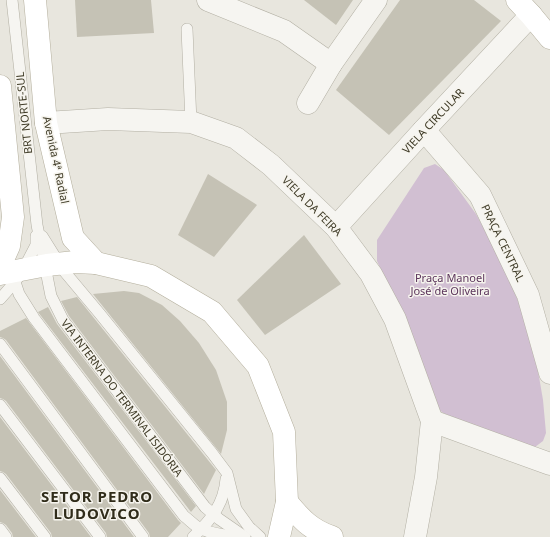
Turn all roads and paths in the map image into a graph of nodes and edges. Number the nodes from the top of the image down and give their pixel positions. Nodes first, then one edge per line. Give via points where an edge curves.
1 (12, 0) edge
2 (35, 0) edge
3 (208, 0) edge
4 (376, 0) edge
5 (524, 8) edge
6 (186, 29) dead end
7 (550, 38) edge
8 (331, 64) junction
9 (0, 86) edge
10 (308, 103) dead end
11 (191, 122) junction
12 (46, 123) junction
13 (424, 130) junction
14 (2, 132) edge
15 (36, 225) junction
16 (336, 227) junction
17 (96, 263) junction
18 (52, 265) junction
19 (0, 266) edge
20 (13, 275) edge
21 (0, 299) edge
22 (0, 344) edge
23 (550, 373) edge
24 (0, 405) edge
25 (432, 420) junction
26 (550, 464) edge
27 (227, 473) junction
28 (0, 478) edge
29 (287, 502) junction
30 (214, 515) junction
31 (0, 529) edge
32 (196, 534) edge
33 (6, 537) edge
34 (45, 537) edge
35 (100, 537) edge
36 (143, 537) edge
37 (236, 537) edge
38 (245, 537) edge
39 (260, 537) edge
40 (279, 537) edge
41 (332, 537) edge
42 (415, 537) edge

1 - 15 lane, BRT NORTE-SUL
2 - 12 main road, Avenida 4ª Radial
3 - 8 street via 284,31
4 - 8 street
5 - 7 main road
5 - 13 street, VIELA CIRCULAR
6 - 11 lane
8 - 10 street
9 - 14 main road
11 - 12 street, VIELA DA FEIRA via 108,119
11 - 16 street, VIELA DA FEIRA via 236,138 271,165
12 - 17 main road, Avenida 4ª Radial via 73,238
13 - 16 street, VIELA CIRCULAR
13 - 23 street, PRAÇA CENTRAL via 480,195 528,295
14 - 19 main road via 13,217 9,246
15 - 18 lane, VIA INTERNA DO TERMINAL ISIDÓRIA
15 - 20 lane via 36,245
16 - 25 street, VIELA DA FEIRA via 372,274 394,319
17 - 18 main road
17 - 29 main road via 151,276 212,312 258,366 284,432
18 - 20 main road
18 - 27 lane, VIA INTERNA DO TERMINAL ISIDÓRIA via 100,314
18 - 30 lane, VIA INTERNA DO TERMINAL ISIDÓRIA via 51,296 63,320 205,507
20 - 21 lane
20 - 32 lane, VIA INTERNA DO TERMINAL ISIDÓRIA via 19,294 34,318 184,516 196,526
22 - 36 lane
24 - 35 lane
25 - 26 street
25 - 42 street, VIELA DA FEIRA via 426,477
27 - 30 lane via 225,491
27 - 39 lane, VIA INTERNA DO TERMINAL ISIDÓRIA via 236,509
28 - 34 lane
29 - 40 main road
29 - 41 main road via 311,527
30 - 32 lane
30 - 38 lane, VIA INTERNA DO TERMINAL ISIDÓRIA
31 - 33 lane
32 - 37 lane, VIA INTERNA DO TERMINAL ISIDÓRIA via 214,533

